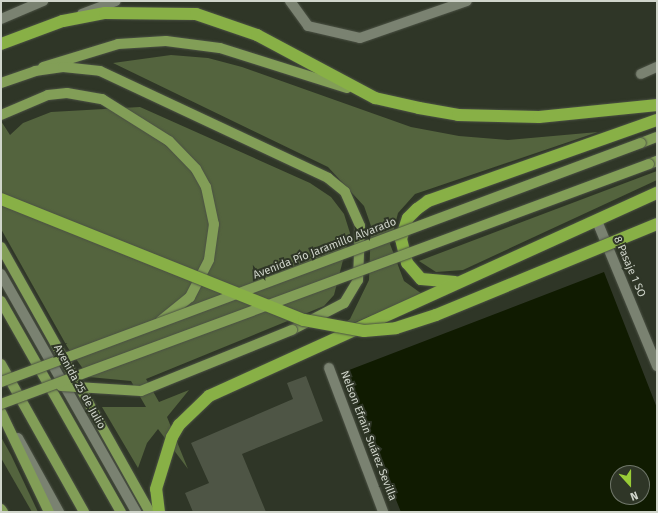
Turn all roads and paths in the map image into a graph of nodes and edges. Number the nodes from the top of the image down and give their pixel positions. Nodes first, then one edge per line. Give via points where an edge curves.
1 (43, 1) edge
2 (116, 1) edge
3 (290, 1) edge
4 (467, 1) edge
5 (1, 19) edge
6 (63, 21) junction
7 (1, 44) edge
8 (657, 67) edge
9 (35, 71) junction
10 (641, 74) dead end
11 (1, 84) edge
12 (375, 98) junction
13 (657, 104) edge
14 (1, 115) edge
15 (657, 120) edge
16 (657, 137) edge
17 (653, 163) edge
18 (657, 193) edge
19 (1, 199) edge
20 (597, 221) junction
21 (657, 224) edge
22 (1, 247) edge
23 (1, 274) edge
24 (468, 280) junction
25 (1, 301) edge
26 (151, 327) junction
27 (653, 345) edge
28 (1, 364) edge
29 (657, 366) edge
30 (329, 368) dead end
31 (1, 382) edge
32 (45, 388) junction
33 (1, 406) edge
34 (1, 412) edge
35 (1, 509) edge
36 (2, 512) edge
37 (49, 512) edge
38 (59, 512) edge
39 (84, 512) edge
40 (121, 512) edge
41 (136, 512) edge
42 (150, 512) edge
43 (159, 512) edge
44 (384, 512) edge

1 - 5 street
2 - 6 street
3 - 4 street via 308,26 360,38
6 - 7 highway
6 - 12 highway via 132,11 196,14 257,35
8 - 10 street
9 - 11 main road
9 - 12 main road via 97,49 166,41 220,48
9 - 32 main road, bridge via 62,67 100,71 311,168 344,192 360,226 358,280 344,302 292,330 141,391 69,385
12 - 13 highway via 458,115 498,117 582,115
14 - 26 main road, bridge via 48,95 73,94 102,99 170,141 196,169 206,187 214,224 209,260 190,297
15 - 24 highway via 428,201 417,209 408,218 401,239 402,250 413,272 433,283
16 - 26 main road, Avenida Pío Jaramillo Alvarado, bridge
17 - 32 main road, bridge
18 - 20 highway
19 - 21 highway, bridge via 304,320 364,331 396,328 436,315
20 - 24 highway
20 - 27 street, 8 Pasaje 1 SO
22 - 42 main road
23 - 41 street, Avenida 25 de Julio
24 - 43 highway via 209,396 179,425 172,437 157,483
25 - 40 main road
26 - 31 main road, Avenida Pío Jaramillo Alvarado, bridge
27 - 29 street, 8 Pasaje 1 SO
28 - 39 main road
30 - 44 street, Nelson Efraìn Suárez Sevilla
32 - 33 main road, bridge
33 - 38 street
34 - 37 main road
35 - 36 main road

